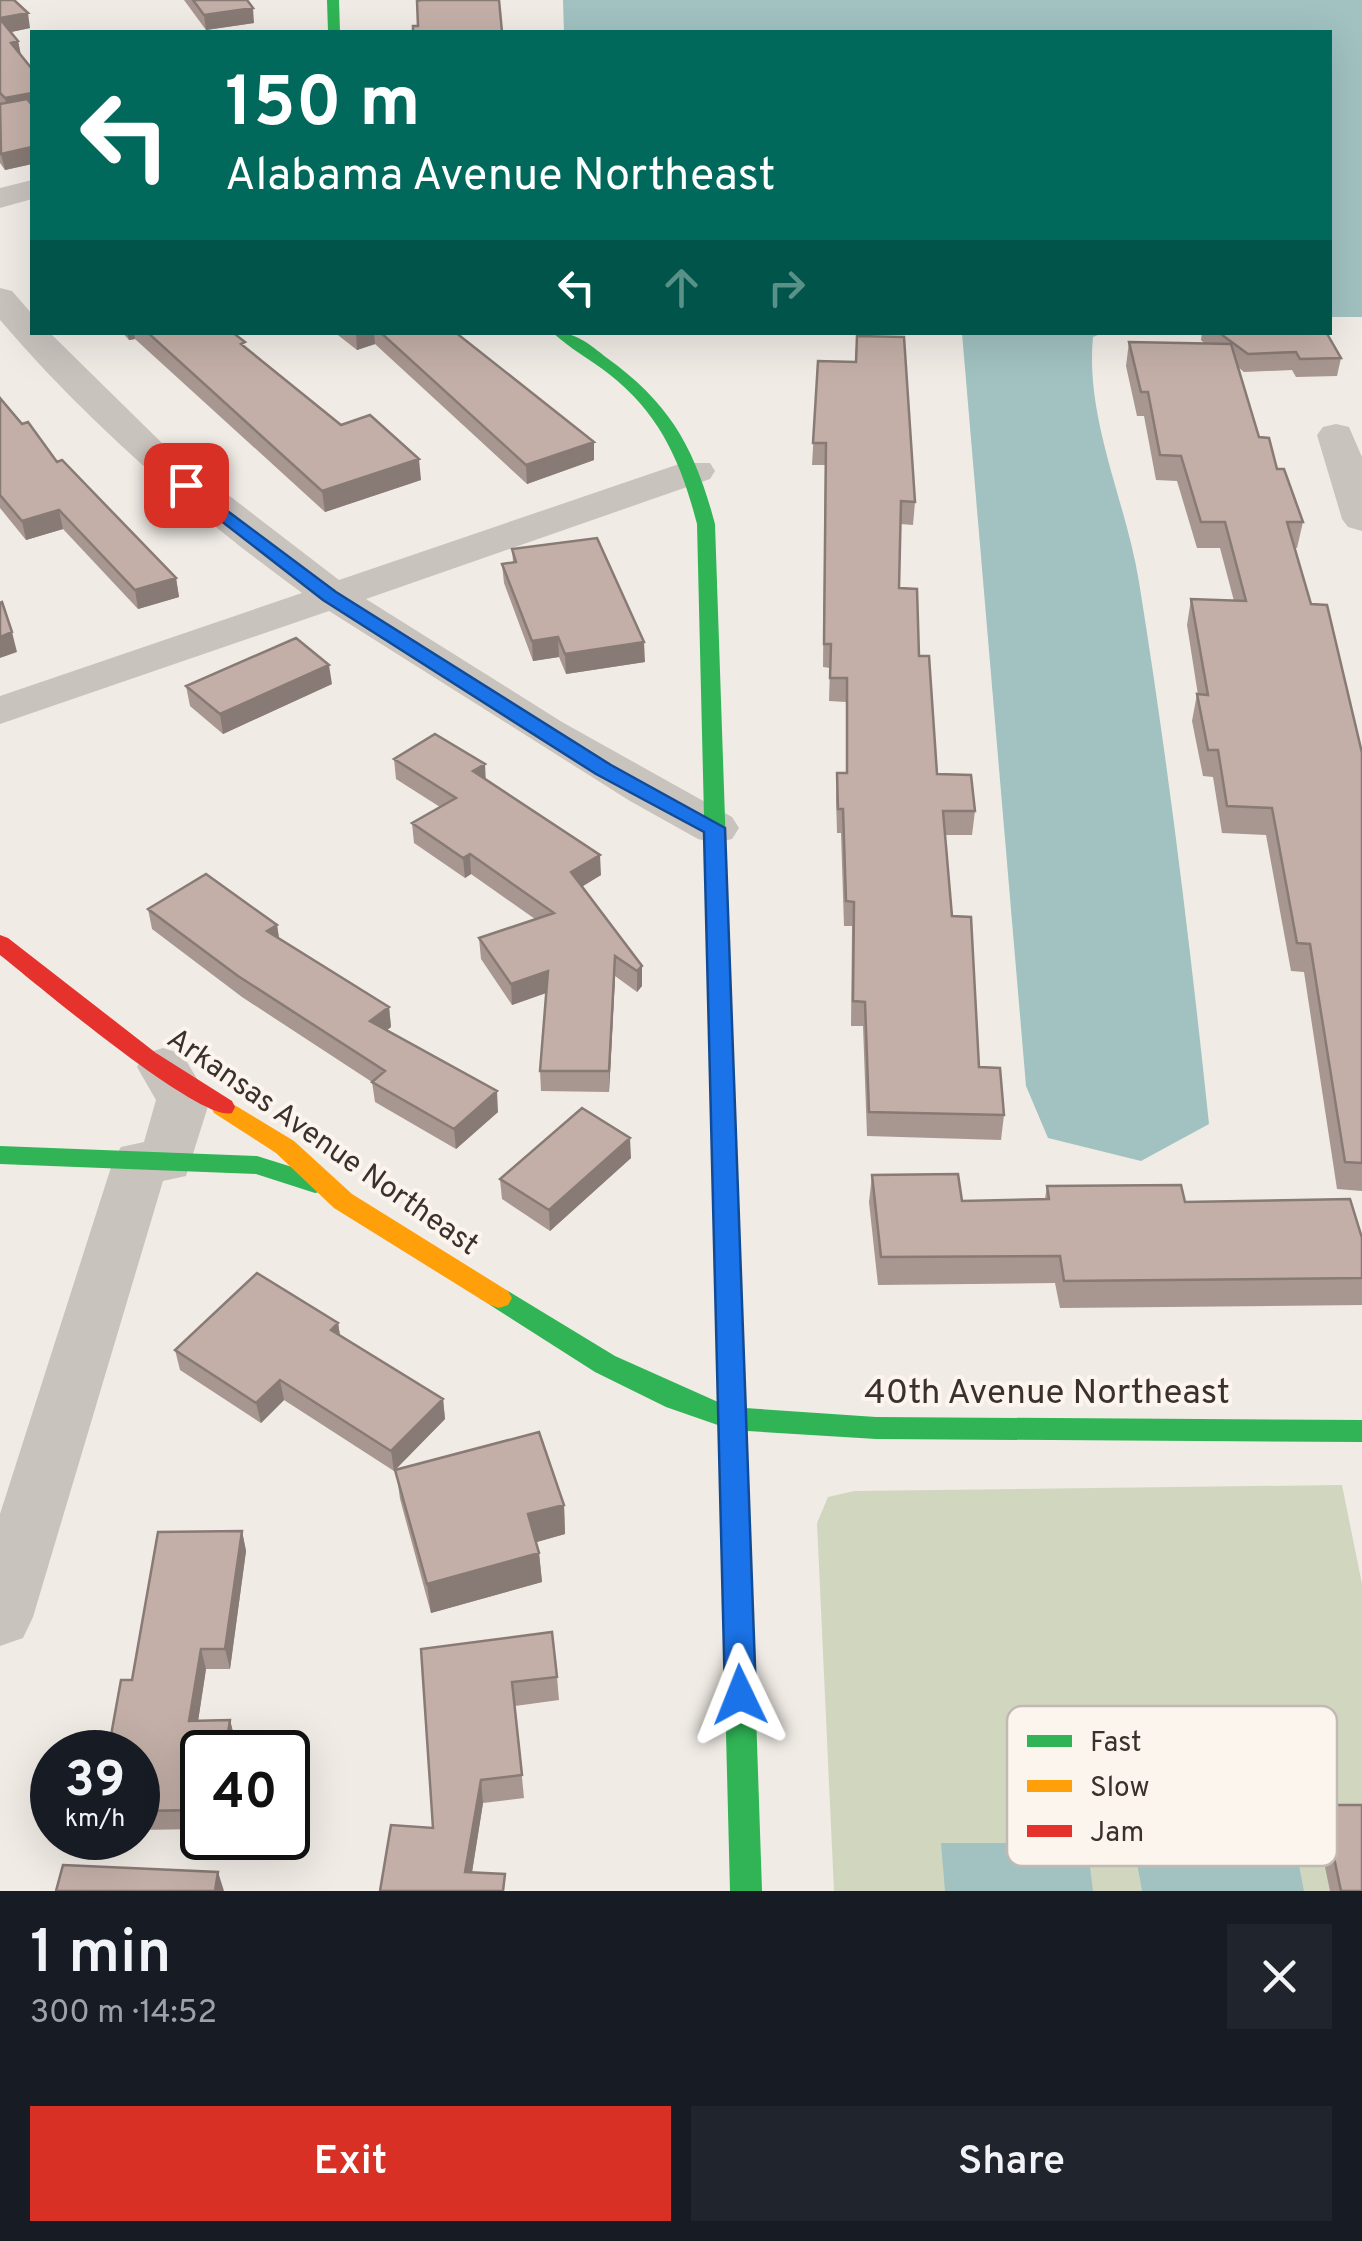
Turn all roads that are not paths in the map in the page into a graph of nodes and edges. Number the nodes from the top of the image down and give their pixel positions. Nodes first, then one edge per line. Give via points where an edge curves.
1 (333, 0) edge
2 (334, 30) edge
3 (30, 190) edge
4 (0, 198) edge
5 (0, 298) edge
6 (30, 332) edge
7 (33, 335) edge
8 (564, 335) edge
9 (1336, 435) dead end
10 (696, 471) junction
11 (1362, 519) edge
12 (330, 596) junction
13 (0, 710) edge
14 (715, 828) junction
15 (0, 943) edge
16 (162, 1067) junction
17 (0, 1156) edge
18 (153, 1161) junction
19 (343, 1201) junction
20 (732, 1419) junction
21 (1362, 1431) edge
22 (0, 1617) edge
23 (746, 1891) edge

1 - 2 street
3 - 4 street
5 - 6 street
7 - 12 street via 109,420
8 - 10 street via 641,389 665,414
9 - 11 street
10 - 12 street
10 - 14 street via 709,574
12 - 13 street
12 - 14 street via 604,770
14 - 20 street
15 - 16 street, Arkansas Avenue Northeast
16 - 18 street via 183,1100
16 - 19 street, Arkansas Avenue Northeast via 286,1147
17 - 18 street
18 - 19 street via 257,1165 298,1175
18 - 22 street
19 - 20 street, Arkansas Avenue Northeast via 605,1364
20 - 21 street, 40th Avenue Northeast via 876,1428
20 - 23 street

